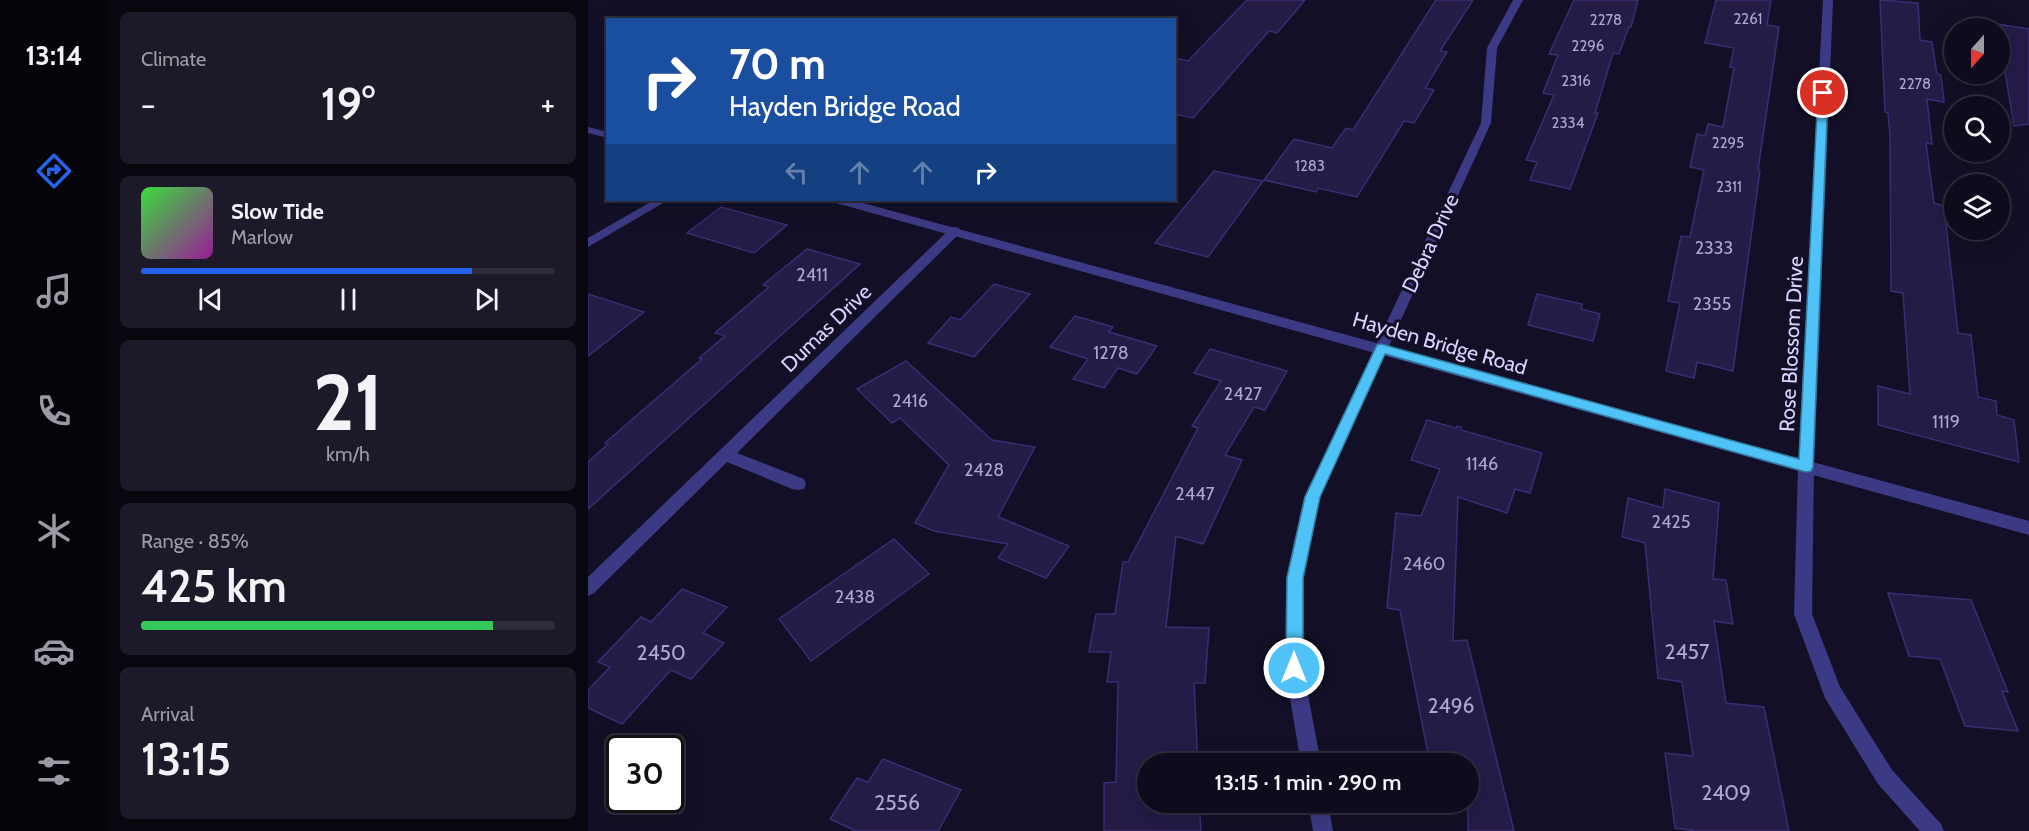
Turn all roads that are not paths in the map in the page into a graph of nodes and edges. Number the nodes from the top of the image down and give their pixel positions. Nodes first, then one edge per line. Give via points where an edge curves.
1 (1518, 0) edge
2 (1828, 0) edge
3 (588, 130) edge
4 (606, 134) edge
5 (660, 201) edge
6 (844, 201) edge
7 (955, 231) junction
8 (588, 243) edge
9 (1381, 348) junction
10 (725, 455) junction
11 (1806, 467) junction
12 (798, 484) dead end
13 (2029, 528) edge
14 (588, 588) edge
15 (1309, 753) edge
16 (1320, 813) edge
17 (1323, 831) edge
18 (1934, 831) edge

1 - 9 street, Debra Drive via 1492,48 1486,123
2 - 11 street, Rose Blossom Drive
3 - 4 street
5 - 8 street
6 - 7 street, Hayden Bridge Road
7 - 9 street, Hayden Bridge Road
7 - 10 street, Dumas Drive
9 - 11 street, Hayden Bridge Road
9 - 15 street, Debra Drive via 1312,497 1295,578 1294,668
10 - 12 street
10 - 14 street, Dumas Drive
11 - 13 street, Hayden Bridge Road
11 - 18 street, Rose Blossom Drive via 1803,614 1832,692 1885,777
16 - 17 street

